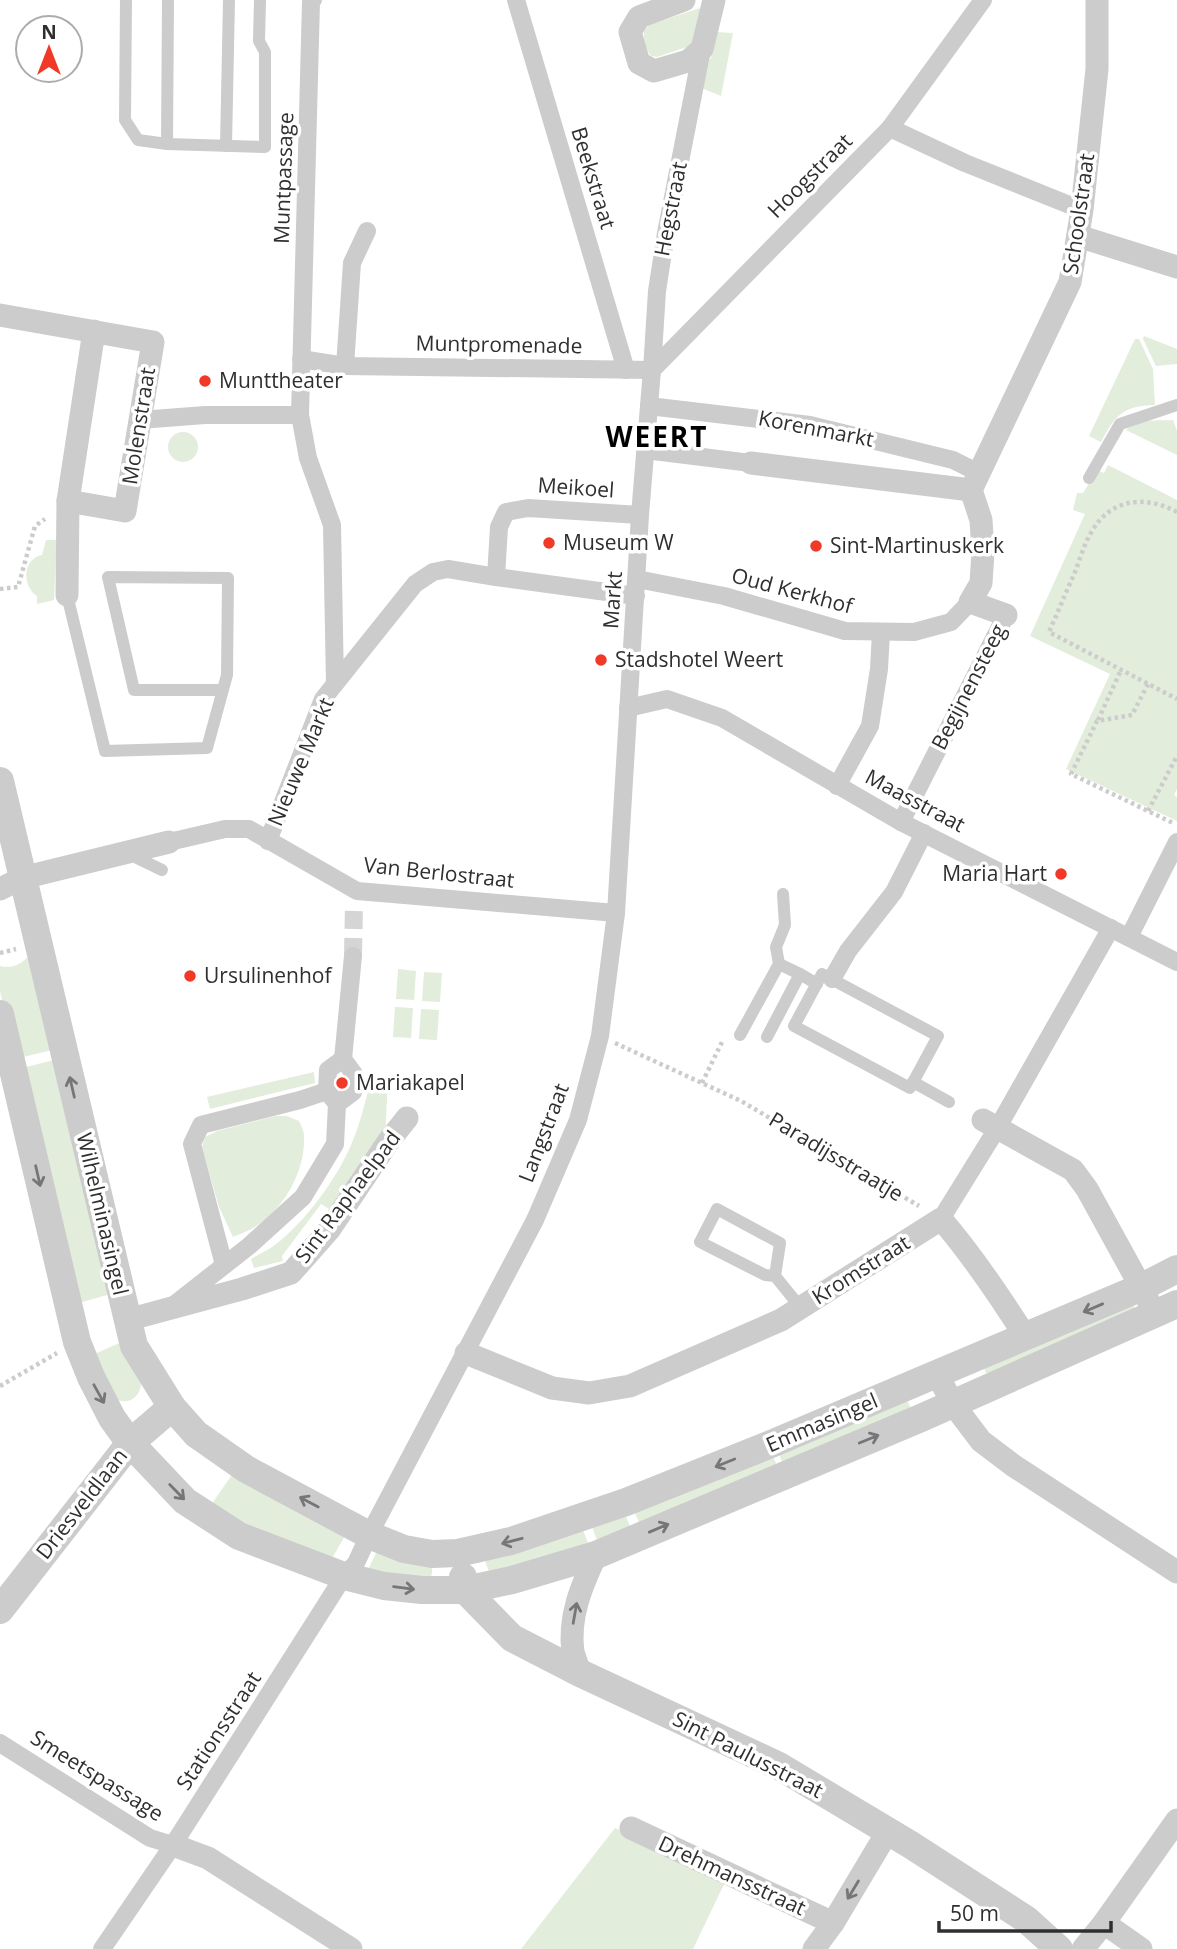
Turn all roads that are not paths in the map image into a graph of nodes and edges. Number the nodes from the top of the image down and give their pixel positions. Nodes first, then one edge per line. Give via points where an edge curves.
1 (126, 0) edge
2 (168, 0) edge
3 (229, 0) edge
4 (260, 0) edge
5 (313, 0) edge
6 (516, 0) edge
7 (684, 0) edge
8 (714, 0) edge
9 (983, 0) edge
10 (1097, 0) edge
11 (702, 49) junction
12 (890, 128) junction
13 (167, 144) junction
14 (226, 146) junction
15 (1082, 210) junction
16 (367, 231) dead end
17 (1078, 236) junction
18 (1177, 267) edge
19 (0, 315) edge
20 (94, 331) junction
21 (308, 360) junction
22 (345, 366) junction
23 (626, 370) junction
24 (652, 370) junction
25 (1177, 405) edge
26 (649, 406) junction
27 (300, 415) junction
28 (140, 420) junction
29 (645, 450) junction
30 (751, 463) joint
31 (1089, 478) dead end
32 (975, 481) junction
33 (68, 501) junction
34 (640, 515) junction
35 (496, 577) junction
36 (636, 587) junction
37 (67, 595) joint
38 (970, 602) junction
39 (1006, 615) joint
40 (881, 632) junction
41 (335, 684) junction
42 (223, 690) junction
43 (628, 708) junction
44 (0, 780) edge
45 (837, 786) junction
46 (901, 822) junction
47 (924, 833) junction
48 (268, 841) junction
49 (169, 842) joint
50 (1177, 842) edge
51 (126, 852) junction
52 (162, 870) dead end
53 (11, 883) edge
54 (783, 894) dead end
55 (616, 914) junction
56 (1111, 928) junction
57 (1129, 937) junction
58 (353, 956) tunnel mouth
59 (1177, 962) edge
60 (779, 964) junction
61 (800, 974) junction
62 (824, 981) junction
63 (0, 1014) edge
64 (740, 1035) dead end
65 (767, 1037) dead end
66 (343, 1059) junction
67 (913, 1082) junction
68 (332, 1097) junction
69 (949, 1102) dead end
70 (407, 1118) dead end
71 (991, 1124) junction
72 (940, 1219) junction
73 (224, 1265) junction
74 (1177, 1269) edge
75 (775, 1276) junction
76 (1142, 1287) junction
77 (801, 1308) junction
78 (170, 1309) junction
79 (1166, 1310) edge
80 (127, 1320) junction
81 (1025, 1336) junction
82 (466, 1353) junction
83 (937, 1374) junction
84 (953, 1404) junction
85 (172, 1407) junction
86 (130, 1443) junction
87 (369, 1535) junction
88 (458, 1553) junction
89 (596, 1555) junction
90 (1177, 1572) edge
91 (344, 1576) junction
92 (465, 1590) junction
93 (0, 1610) edge
94 (580, 1673) junction
95 (0, 1743) edge
96 (1177, 1820) edge
97 (631, 1828) dead end
98 (888, 1831) junction
99 (173, 1845) junction
100 (833, 1923) junction
101 (1104, 1923) junction
102 (102, 1949) edge
103 (351, 1949) edge
104 (814, 1949) edge
105 (1059, 1949) edge
106 (1083, 1949) edge
107 (1141, 1949) edge

1 - 13 lane via 125,120 138,140
2 - 13 lane
3 - 14 lane
4 - 14 lane via 265,147
5 - 21 street, Muntpassage
6 - 23 street, Beekstraat
7 - 11 street via 639,17 630,32 639,63 654,71 688,61
8 - 11 street, Hegstraat
9 - 12 street, Hoogstraat
10 - 15 street, Schoolstraat via 1097,69
11 - 24 street, Hegstraat via 660,268
12 - 15 street
12 - 24 street, Hoogstraat
13 - 14 lane
15 - 17 street, Schoolstraat
16 - 22 street via 352,263
17 - 18 street
17 - 32 street, Schoolstraat via 1070,282
19 - 20 street, Molenstraat
20 - 28 street, Molenstraat via 153,342
20 - 33 street
21 - 22 street, Muntpromenade
21 - 27 street, Muntpassage
22 - 23 street, Muntpromenade
23 - 24 street, Muntpromenade
24 - 26 street, Markt
25 - 31 lane via 1120,424
26 - 29 street, Markt
26 - 32 street, Korenmarkt via 810,425 953,460
27 - 28 street
27 - 41 street, Muntpassage via 308,458 332,525
28 - 33 street, Molenstraat via 125,511
29 - 30 street, Korenmarkt
29 - 34 street, Markt
30 - 32 street, Korenmarkt
32 - 38 street, Begijnensteeg via 983,552 981,583
33 - 37 street
34 - 35 street, Meikoel via 527,508 506,512 499,527
34 - 36 street, Markt
35 - 36 street
35 - 41 street, Nieuwe Markt via 448,569 433,572 415,584
36 - 40 street, Oud Kerkhof via 724,596 845,631
36 - 43 street, Markt
37 - 42 lane via 105,751 207,748
38 - 39 street, Begijnensteeg
38 - 40 street, Oud Kerkhof via 951,622 914,632
39 - 46 street, Begijnensteeg
40 - 45 street via 870,726
41 - 48 street, Nieuwe Markt via 323,699
42 - 42 lane via 228,578 108,577 134,690
43 - 45 street, Maasstraat via 667,699 722,718
43 - 55 street, Langstraat
44 - 53 street, Wilhelminasingel
45 - 46 street, Maasstraat
46 - 47 street, Maasstraat
47 - 56 street, Maasstraat
47 - 62 street via 894,892
48 - 49 street, Nieuwe Markt via 249,829 225,829
48 - 55 street, Van Berlostraat via 356,897
49 - 51 street, Nieuwe Markt
50 - 57 street
51 - 52 lane
51 - 53 street, Nieuwe Markt
80 -> 53 street, Wilhelminasingel
54 - 60 lane via 785,925 776,947
55 - 82 street, Langstraat via 600,1036 578,1120 535,1220
56 - 57 street, Maasstraat
56 - 71 street, Kromstraat
57 - 59 street, Maasstraat
58 - 66 street
60 - 61 lane
60 - 64 lane
61 - 62 lane
61 - 65 lane
62 - 67 lane via 938,1036
62 - 67 lane via 794,1026 911,1088
63 -> 86 street via 77,1342 90,1377
66 - 68 street via 328,1070
66 - 68 street via 354,1074 353,1092
67 - 69 lane
68 - 73 street via 335,1144 303,1197
68 - 73 street via 300,1100 201,1125 192,1144
70 - 78 street, Sint Raphaelpad via 329,1230 291,1273
71 - 72 street, Kromstraat
71 - 76 street via 1073,1170
72 - 77 street, Kromstraat
72 - 81 street
73 - 78 street
74 - 76 street, Emmasingel
75 - 75 lane via 780,1244 717,1209 700,1242
75 - 77 lane
76 - 79 street
76 -> 81 street, Emmasingel
77 - 82 street, Kromstraat via 630,1386 589,1393 552,1388
78 - 80 street, Sint Raphaelpad
79 - 84 street, Emmasingel
80 - 85 street, Wilhelminasingel via 134,1346
81 - 83 street, Emmasingel
82 - 87 street, Langstraat
83 - 84 street
83 -> 88 street, Emmasingel via 626,1502 511,1541
89 -> 84 street, Emmasingel
84 - 90 street via 981,1441 1014,1466
85 - 86 street, Driesveldlaan
87 -> 85 street, Wilhelminasingel via 246,1469 196,1434
86 -> 91 street via 185,1501 239,1536
86 - 93 street, Driesveldlaan
87 - 88 street, Emmasingel via 404,1549
87 - 91 street, Stationsstraat
88 - 92 street
89 - 92 street, Emmasingel
94 -> 89 street via 573,1652 573,1622
91 -> 92 street, Emmasingel via 384,1586
91 - 99 street, Stationsstraat
92 - 94 street, Sint Paulusstraat via 512,1638
94 - 98 street, Sint Paulusstraat via 779,1766
95 - 99 street, Smeetspassage via 150,1838
96 - 101 street
97 - 100 street, Drehmansstraat
98 -> 100 street, Drehmansstraat
98 - 105 street, Sint Paulusstraat via 1027,1920
99 - 102 street, Stationsstraat
99 - 103 street via 208,1858
100 - 104 street, Drehmansstraat
101 - 106 street
101 - 107 street

